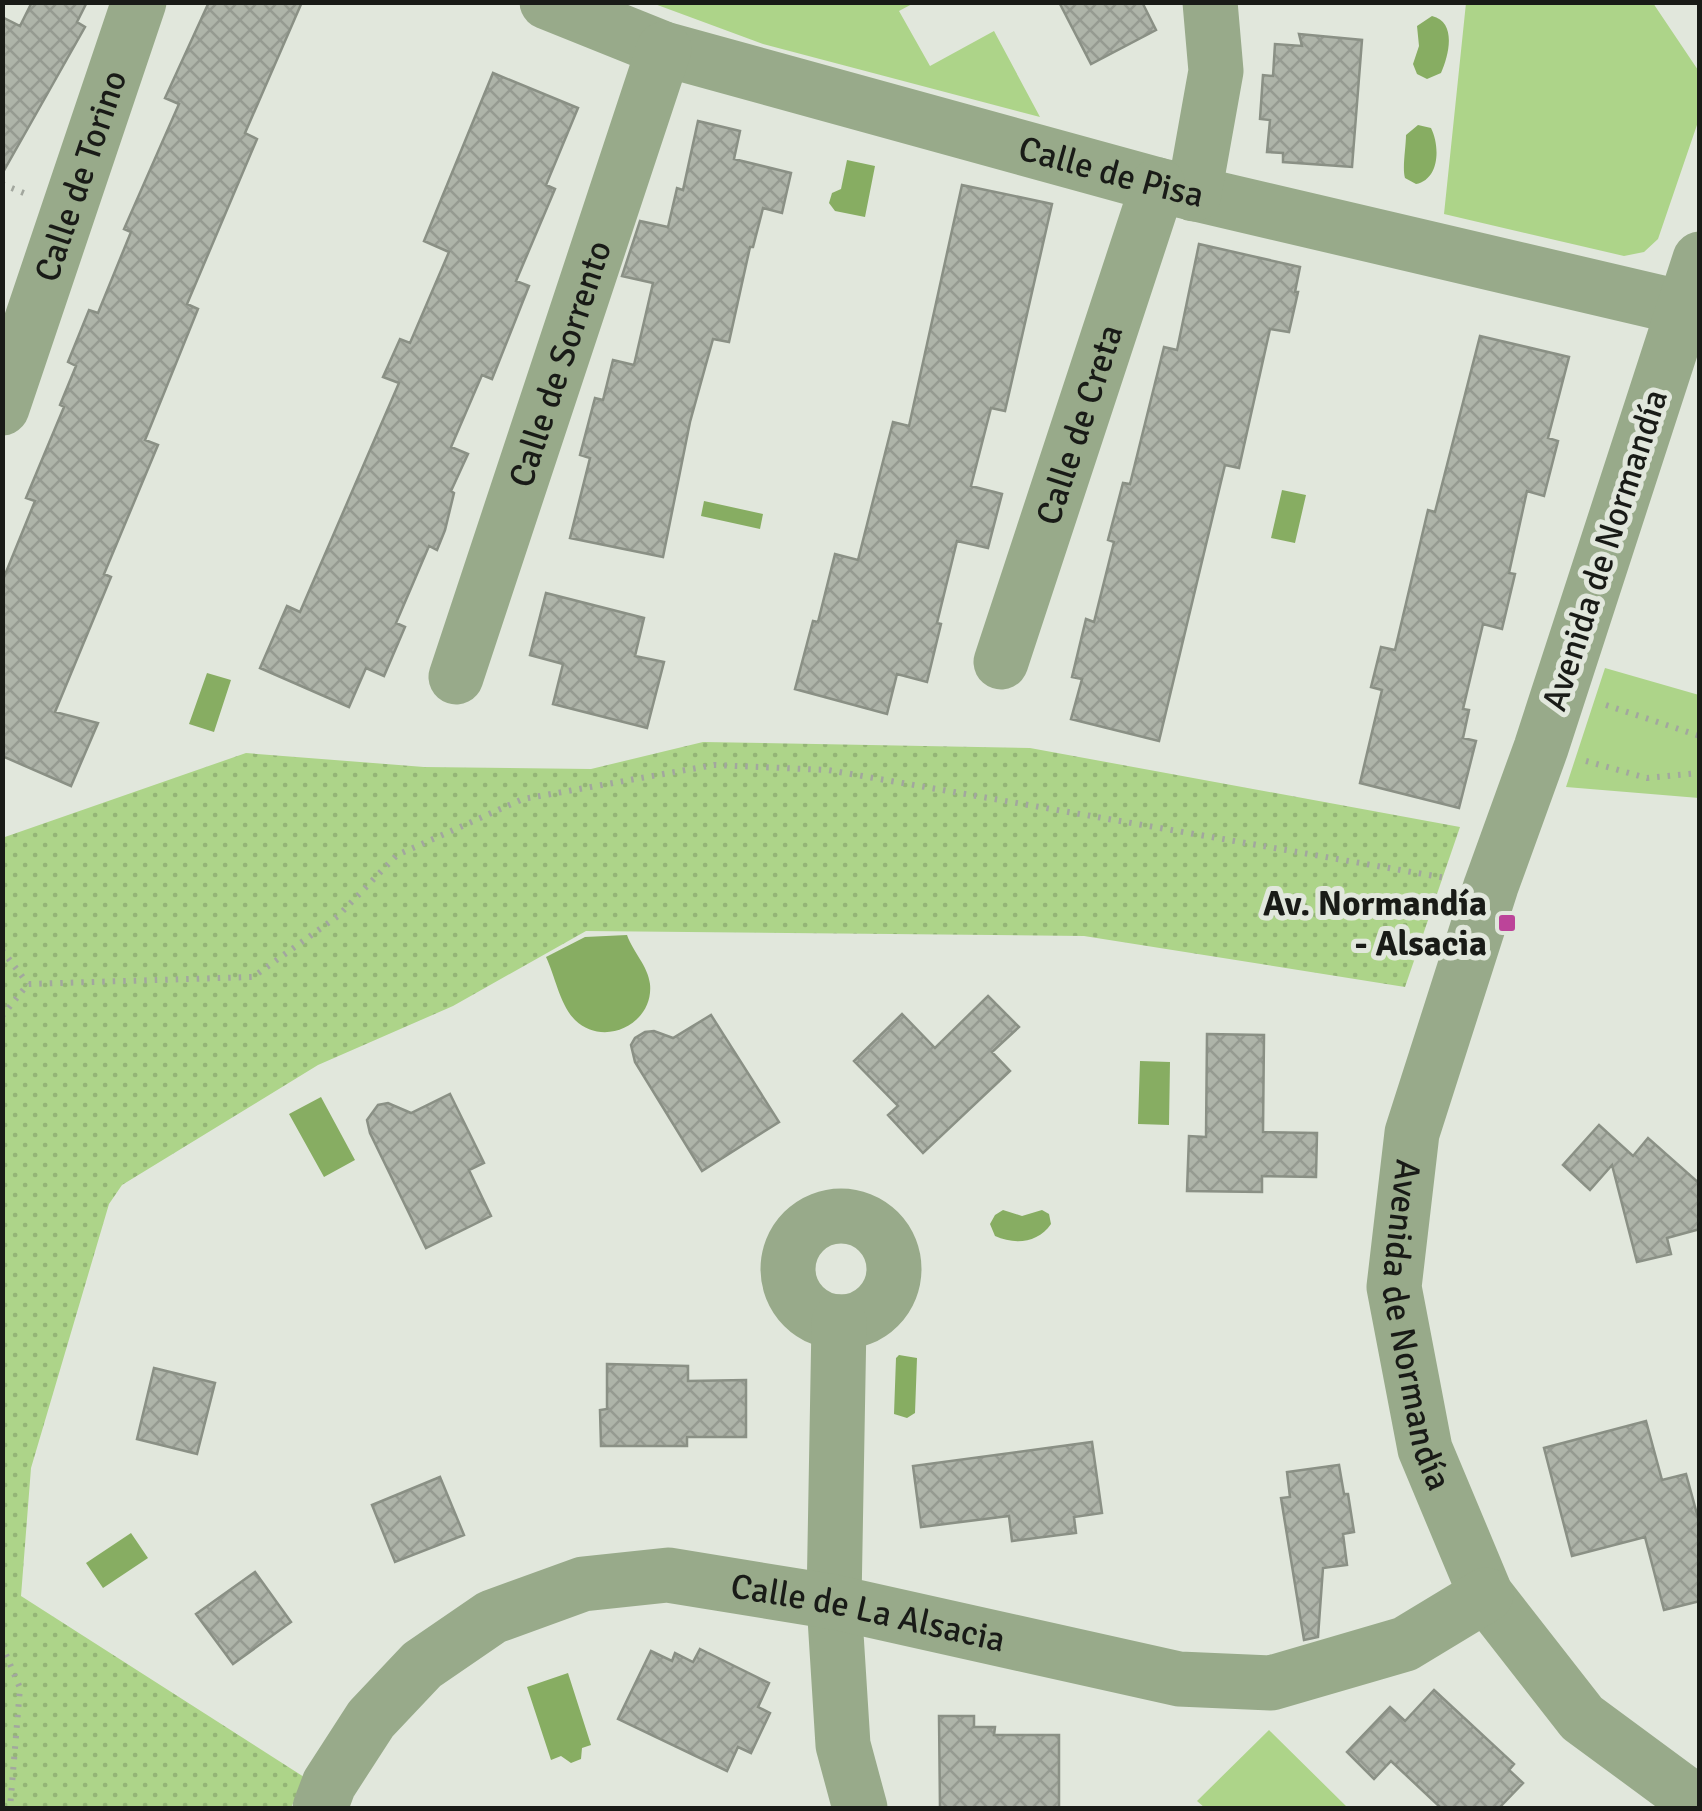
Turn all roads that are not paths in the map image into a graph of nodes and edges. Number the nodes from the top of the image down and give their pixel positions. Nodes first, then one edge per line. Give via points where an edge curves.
1 (139, 2) edge
2 (547, 2) edge
3 (1210, 2) edge
4 (664, 49) junction
5 (1176, 189) junction
6 (1691, 302) edge
7 (2, 408) edge
8 (1001, 662) dead end
9 (456, 677) dead end
10 (840, 1322) dead end
11 (1486, 1595) junction
12 (834, 1602) junction
13 (1700, 1805) edge
14 (320, 1808) edge
15 (860, 1808) edge

1 - 7 street, Calle de Torino
2 - 4 street, Calle de Pisa
3 - 5 street, Calle de Creta via 1216,71
4 - 5 street, Calle de Pisa
4 - 9 street, Calle de Sorrento
5 - 6 street, Calle de Pisa
5 - 8 street, Calle de Creta
6 - 11 street, Avenida de Normandía via 1412,1133 1394,1287 1425,1448
10 - 12 street
11 - 12 street, Calle de La Alsacia via 1405,1644 1270,1683 1179,1679
11 - 13 street, Avenida de Normandía via 1582,1718
12 - 14 street, Calle de La Alsacia via 668,1575 584,1584 492,1617 422,1665 371,1719
12 - 15 street via 843,1745

